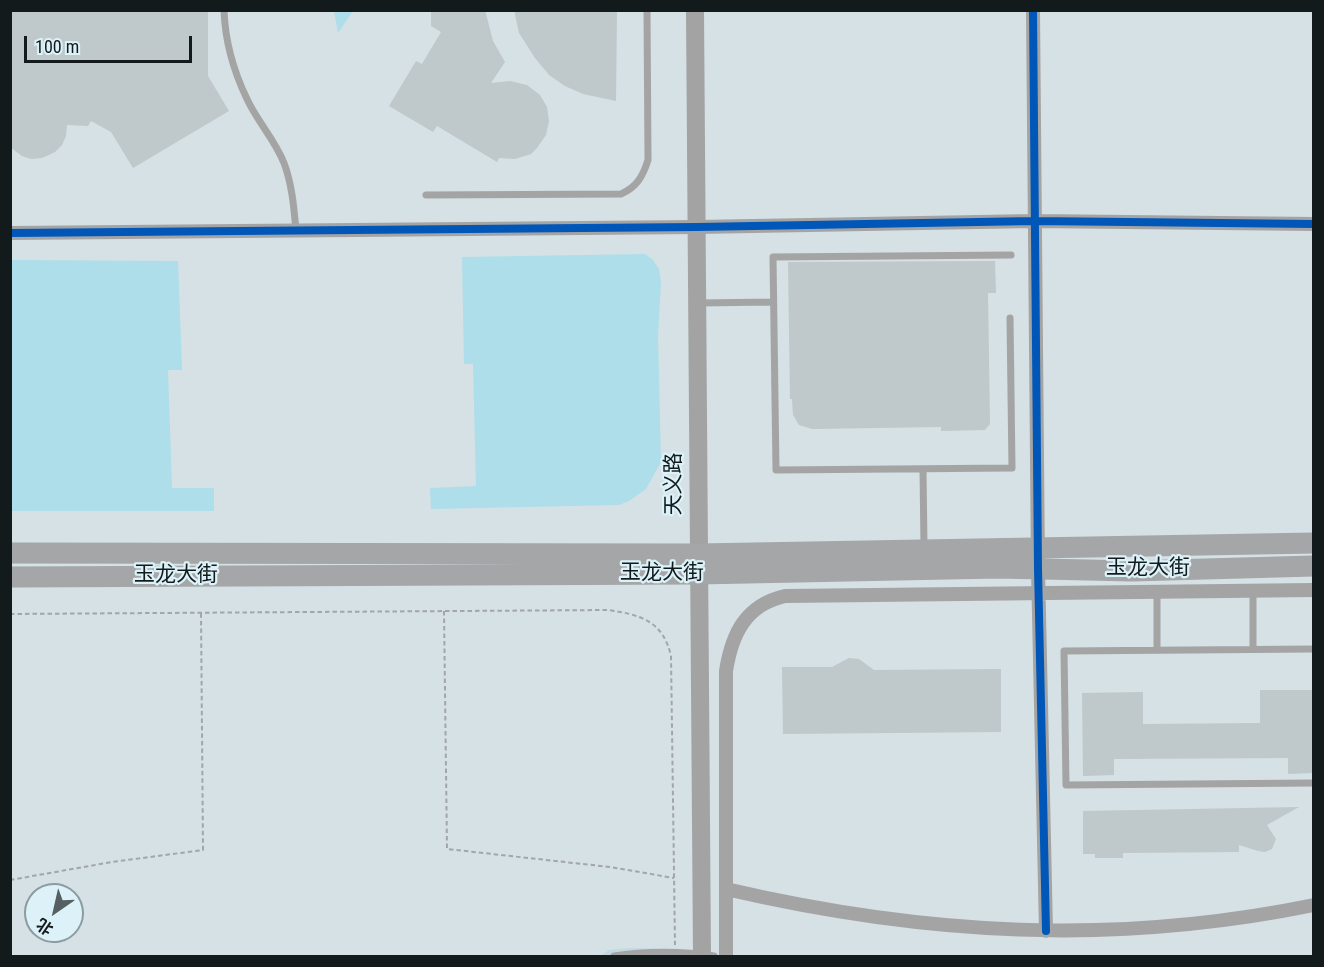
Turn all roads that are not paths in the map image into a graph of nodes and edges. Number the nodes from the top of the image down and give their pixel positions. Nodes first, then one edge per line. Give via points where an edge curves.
1 (224, 10) edge
2 (647, 10) edge
3 (695, 10) edge
4 (1033, 10) edge
5 (426, 195) dead end
6 (1034, 221) junction
7 (1314, 224) edge
8 (697, 227) junction
9 (296, 231) junction
10 (10, 233) edge
11 (1011, 255) dead end
12 (773, 302) junction
13 (697, 303) junction
14 (1010, 318) dead end
15 (923, 469) junction
16 (1314, 543) edge
17 (924, 550) junction
18 (10, 554) edge
19 (1039, 559) junction
20 (698, 564) junction
21 (1314, 566) edge
22 (10, 577) edge
23 (1314, 590) edge
24 (1252, 591) junction
25 (1157, 592) junction
26 (1039, 593) junction
27 (1253, 649) junction
28 (1314, 649) edge
29 (1158, 650) junction
30 (1314, 783) edge
31 (726, 889) junction
32 (1314, 905) edge
33 (1046, 932) junction
34 (706, 956) edge
35 (614, 957) edge
36 (726, 957) edge

1 - 9 lane via 233,63 247,99 284,162
2 - 5 lane via 648,160 633,189 621,194
3 - 8 main road, 天义路
4 - 6 street
6 - 7 street
6 - 8 street
6 - 19 street
8 - 9 street
8 - 13 main road, 天义路
9 - 10 street
11 - 12 lane via 773,258
12 - 13 lane
12 - 15 lane via 776,470
13 - 20 main road, 天义路
14 - 15 lane via 1012,468
15 - 17 lane
16 - 19 main road, 玉龙大街
17 - 19 main road, 玉龙大街
17 - 20 main road, 玉龙大街
18 - 20 main road, 玉龙大街
19 - 20 main road, 玉龙大街 via 998,568
19 - 21 main road, 玉龙大街 via 1132,571
19 - 26 street
20 - 22 main road, 玉龙大街
20 - 34 main road, 天义路
23 - 24 street
24 - 25 street
24 - 27 lane
25 - 26 street
25 - 29 lane
26 - 31 street via 785,596 768,600 747,617 729,648 726,671
26 - 33 street
27 - 28 lane
27 - 29 lane
29 - 30 lane via 1064,651 1066,785
31 - 33 street via 793,905 892,920
31 - 36 street
32 - 33 street via 1205,923
34 - 35 lane via 631,953

